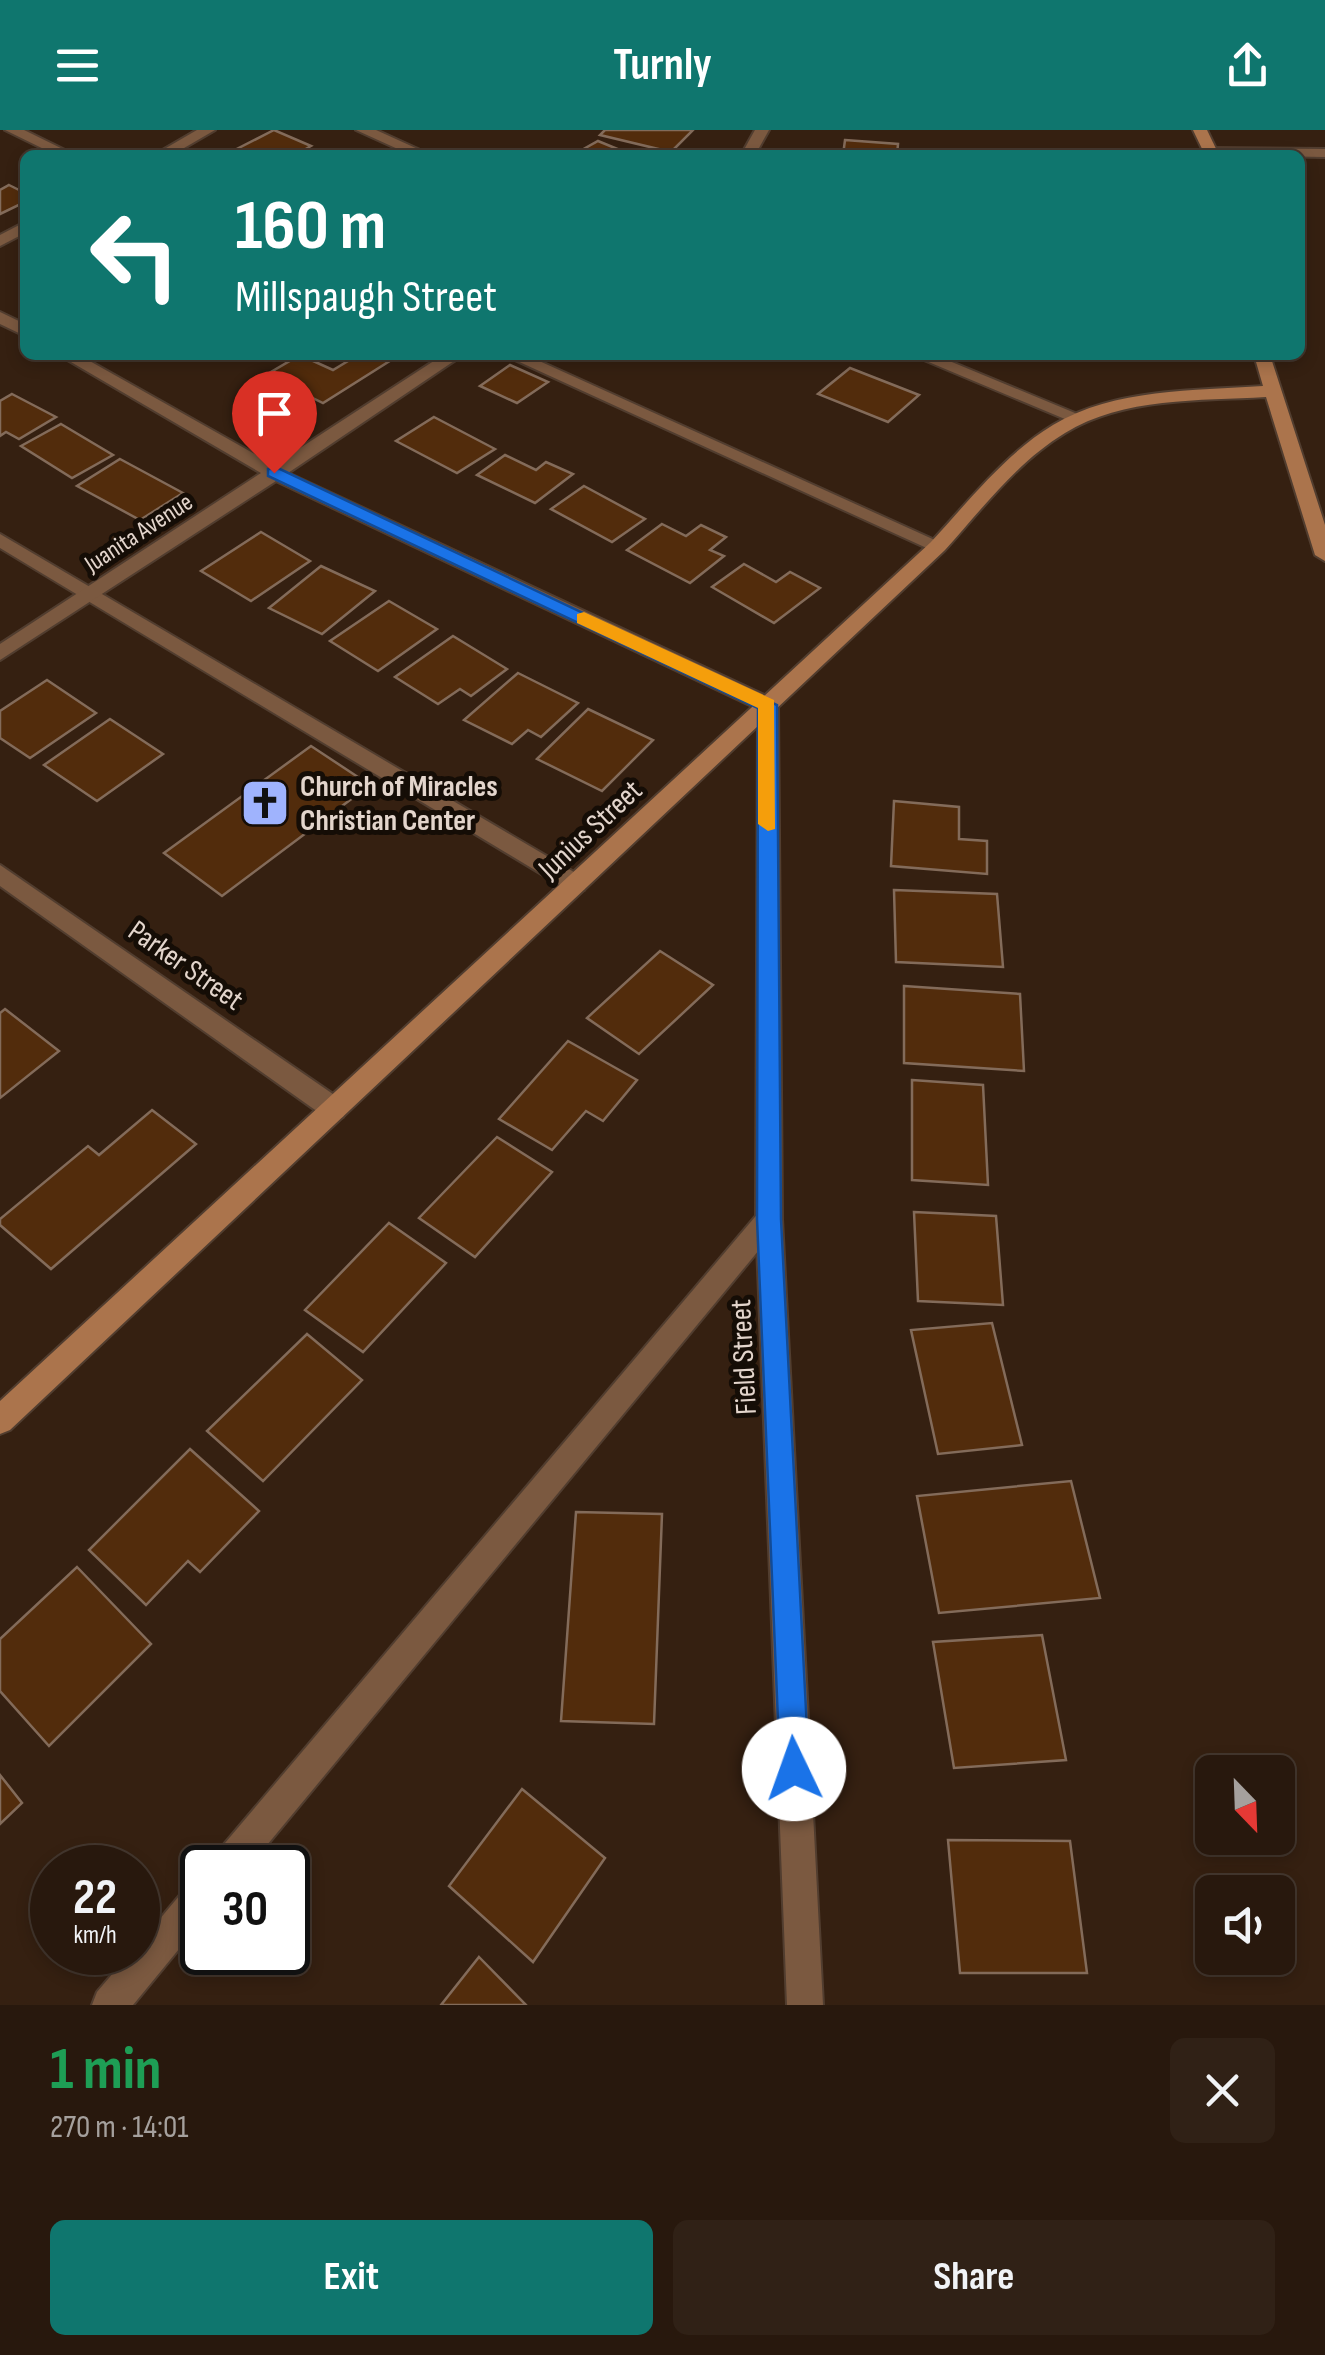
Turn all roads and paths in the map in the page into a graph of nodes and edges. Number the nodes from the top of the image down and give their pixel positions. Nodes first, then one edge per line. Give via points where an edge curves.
1 (12, 130) edge
2 (208, 130) edge
3 (362, 130) edge
4 (57, 150) edge
5 (170, 150) edge
6 (412, 150) edge
7 (76, 360) edge
8 (447, 360) edge
9 (523, 360) edge
10 (933, 360) edge
11 (1263, 360) edge
12 (1271, 391) junction
13 (1078, 418) junction
14 (274, 473) junction
15 (0, 540) edge
16 (938, 546) junction
17 (1325, 555) edge
18 (90, 594) junction
19 (0, 653) edge
20 (768, 705) junction
21 (0, 874) edge
22 (576, 884) junction
23 (334, 1109) junction
24 (769, 1219) junction
25 (6, 1404) edge
26 (245, 1845) edge
27 (180, 1921) edge
28 (110, 2005) edge
29 (806, 2005) edge

1 - 4 street
2 - 5 street
3 - 6 street
7 - 14 street
8 - 14 street, Juanita Avenue
9 - 16 street
10 - 13 street
11 - 12 street
12 - 13 street, Junius Street via 1129,404
12 - 17 street
13 - 16 street, Junius Street via 1022,458
14 - 18 street, Juanita Avenue
14 - 20 street
15 - 18 street
16 - 20 street, Junius Street
18 - 19 street, Juanita Avenue
18 - 22 street
20 - 22 street, Junius Street
20 - 24 street, Field Street
21 - 23 street, Parker Street
22 - 23 street, Junius Street
23 - 25 street, Junius Street
24 - 26 street
24 - 29 street, Field Street
27 - 28 street

